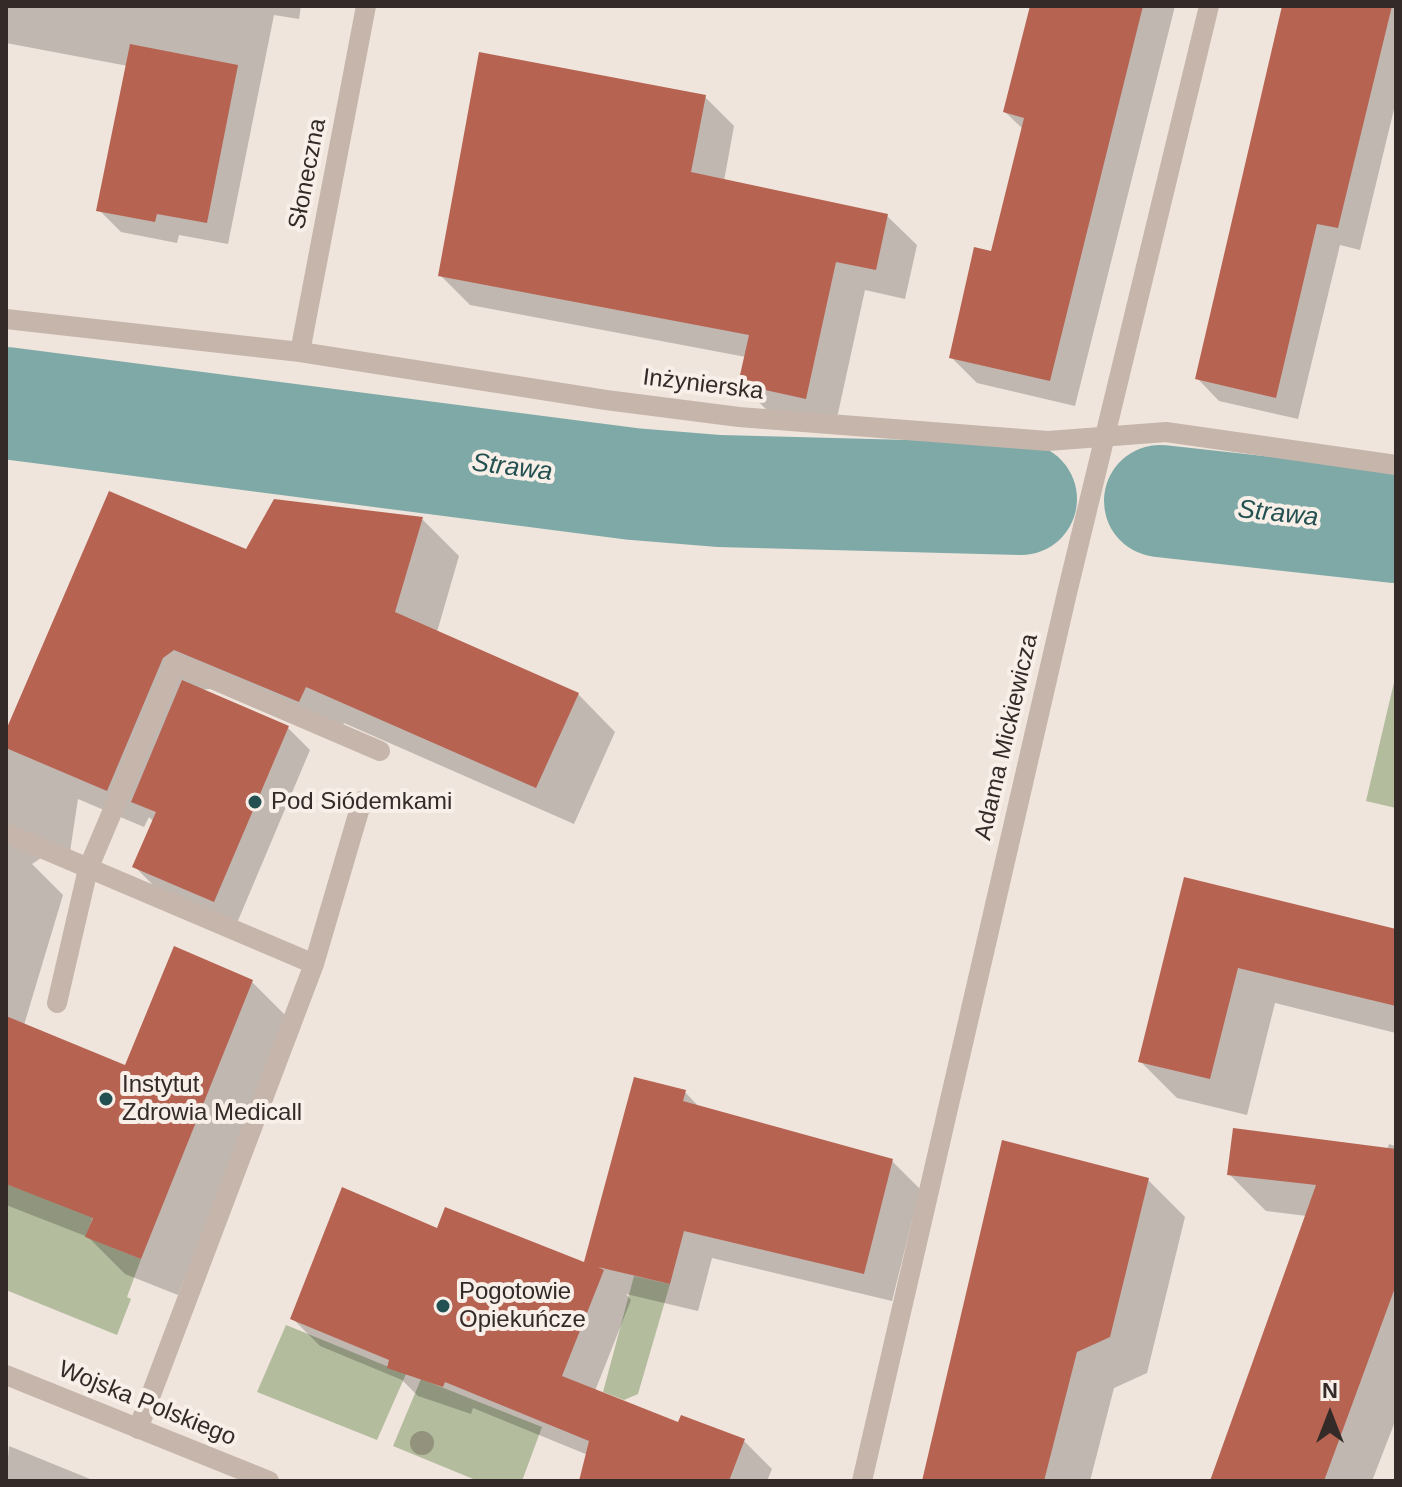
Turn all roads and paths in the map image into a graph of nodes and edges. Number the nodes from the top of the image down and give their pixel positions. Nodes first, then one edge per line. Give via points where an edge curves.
1 (366, 6) edge
2 (1209, 6) edge
3 (6, 319) edge
4 (300, 352) junction
5 (1106, 437) junction
6 (1396, 465) edge
7 (380, 751) dead end
8 (362, 801) dead end
9 (6, 833) edge
10 (88, 869) junction
11 (314, 964) junction
12 (57, 1003) dead end
13 (6, 1375) edge
14 (138, 1429) junction
15 (269, 1481) edge
16 (862, 1481) edge

1 - 4 street, Słoneczna
2 - 5 street, Adama Mickiewicza
3 - 4 street, Inżynierska
4 - 5 street, Inżynierska via 739,417 1048,441
5 - 6 street, Inżynierska via 1166,432
5 - 16 street, Adama Mickiewicza
7 - 10 street via 175,663
8 - 11 street
9 - 10 street
10 - 11 street
10 - 12 street
11 - 14 street
13 - 14 street, Wojska Polskiego
14 - 15 street, Wojska Polskiego

